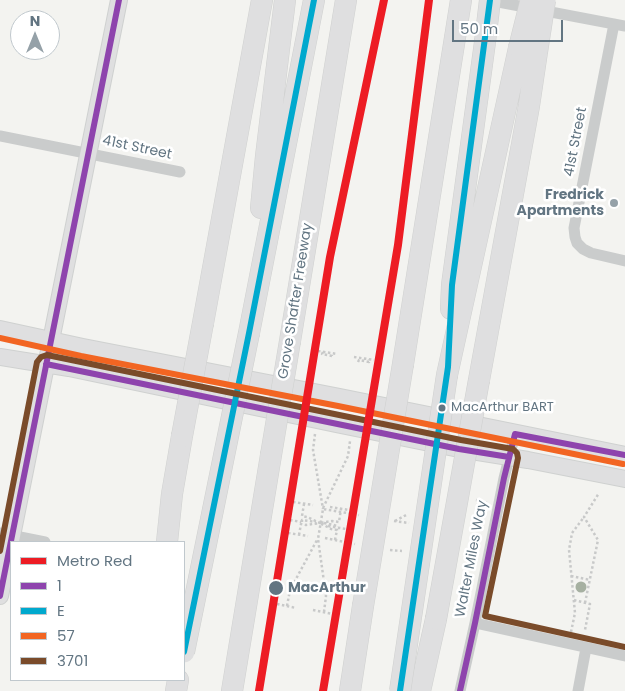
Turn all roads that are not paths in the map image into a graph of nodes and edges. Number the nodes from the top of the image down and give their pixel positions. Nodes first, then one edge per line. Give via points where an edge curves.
1 (119, 0) edge
2 (262, 0) edge
3 (461, 0) edge
4 (489, 0) edge
5 (530, 0) edge
6 (545, 0) edge
7 (285, 1) edge
8 (313, 4) edge
9 (345, 7) edge
10 (620, 25) edge
11 (528, 50) junction
12 (0, 136) edge
13 (88, 154) junction
14 (180, 172) dead end
15 (625, 261) edge
16 (0, 329) edge
17 (249, 333) junction
18 (51, 339) junction
19 (0, 357) edge
20 (46, 364) junction
21 (448, 371) junction
22 (515, 434) junction
23 (625, 455) edge
24 (509, 457) junction
25 (625, 480) edge
26 (6, 534) edge
27 (40, 541) edge
28 (167, 541) edge
29 (0, 596) edge
30 (475, 623) junction
31 (185, 647) edge
32 (586, 648) junction
33 (625, 656) edge
34 (232, 691) edge
35 (350, 691) edge
36 (400, 691) edge
37 (420, 691) edge
38 (460, 691) edge
39 (578, 691) edge

1 - 13 main road
2 - 28 highway, bridge via 182,436
3 - 35 highway, bridge
4 - 10 street
4 - 21 highway, bridge via 452,285
5 - 11 highway, bridge
6 - 11 highway, bridge
7 - 17 highway
8 - 17 highway
9 - 34 highway, Grove Shafter Freeway, bridge
10 - 15 street, 41st Street via 574,228 577,243 583,249
11 - 21 highway
11 - 37 highway, bridge via 523,138 436,619
12 - 13 street, 41st Street
13 - 14 street, 41st Street
13 - 18 main road
16 - 18 main road
17 - 31 highway, bridge
18 - 20 main road
18 - 22 main road
19 - 20 main road
20 - 24 main road
20 - 26 main road
21 - 36 highway, bridge
22 - 23 main road
22 - 24 street, Walter Miles Way
24 - 25 main road
24 - 30 street, Walter Miles Way
26 - 27 street
26 - 29 main road
30 - 32 street
30 - 38 street, Walter Miles Way
32 - 33 street
32 - 39 street

